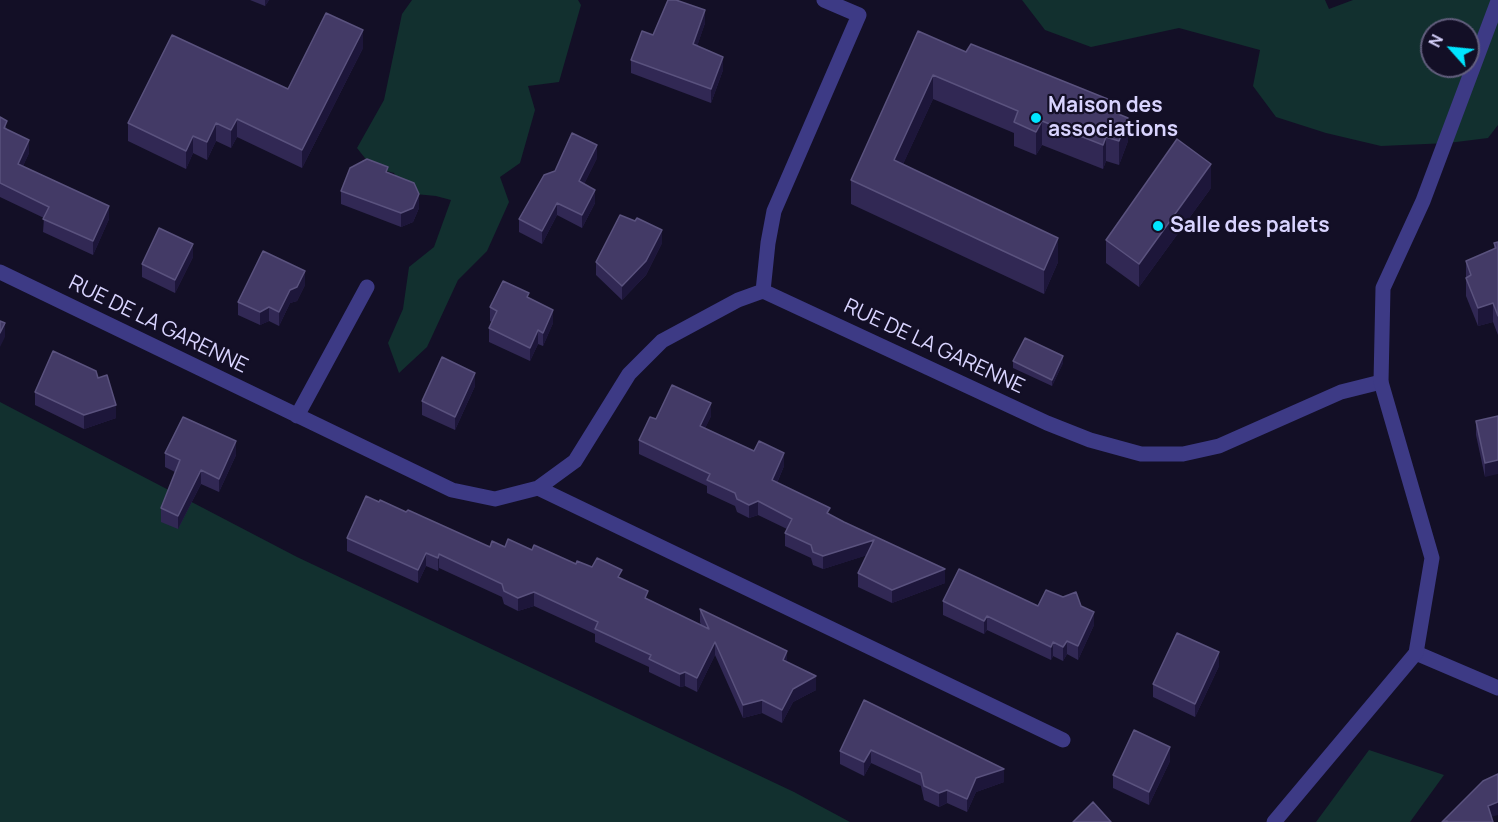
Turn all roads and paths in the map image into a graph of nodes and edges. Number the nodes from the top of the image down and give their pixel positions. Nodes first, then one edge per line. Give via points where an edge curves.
1 (824, 0) edge
2 (1498, 1) edge
3 (0, 272) edge
4 (367, 287) dead end
5 (763, 291) junction
6 (1381, 382) junction
7 (297, 416) junction
8 (538, 488) junction
9 (1416, 653) junction
10 (1498, 688) edge
11 (1063, 740) dead end
12 (1274, 822) edge

1 - 5 street via 859,15 774,211
2 - 6 street via 1423,201 1383,288
3 - 7 street, RUE DE LA GARENNE
4 - 7 street
5 - 6 street, RUE DE LA GARENNE via 1047,423 1141,454 1183,454 1219,446 1341,392
5 - 8 street, RUE DE LA GARENNE via 738,300 662,341 629,374 575,461
6 - 9 street via 1432,558
7 - 8 street, RUE DE LA GARENNE via 452,490 495,499
8 - 11 street
9 - 10 street
9 - 12 street

